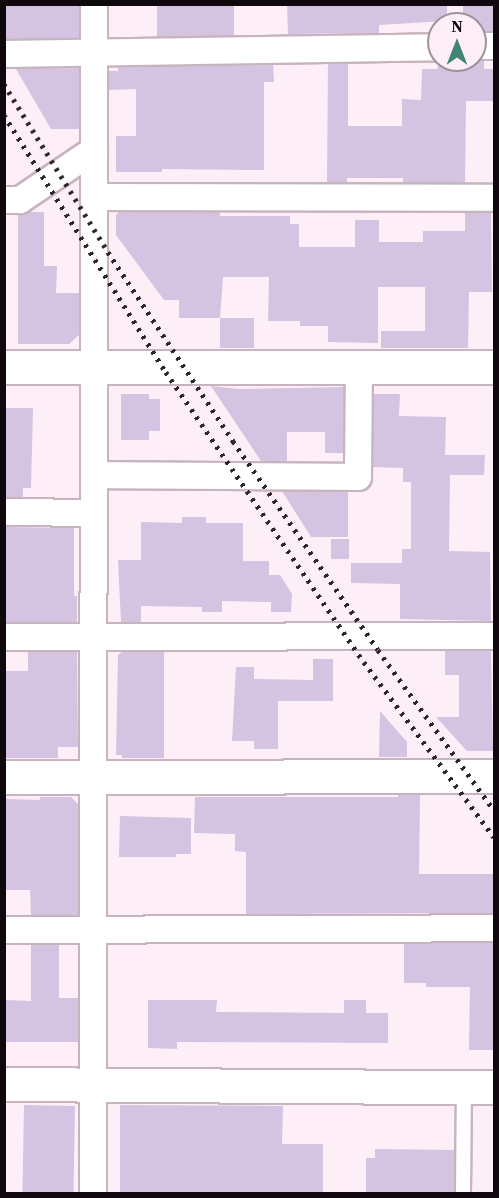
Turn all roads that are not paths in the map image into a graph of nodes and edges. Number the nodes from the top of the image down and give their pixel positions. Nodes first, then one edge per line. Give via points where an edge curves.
1 (94, 4) edge
2 (427, 46) edge
3 (94, 52) junction
4 (4, 54) edge
5 (94, 150) junction
6 (94, 197) junction
7 (495, 198) edge
8 (4, 200) edge
9 (4, 367) edge
10 (94, 367) junction
11 (359, 367) junction
12 (495, 367) edge
13 (94, 475) junction
14 (4, 512) edge
15 (94, 513) junction
16 (495, 636) edge
17 (4, 637) edge
18 (94, 637) junction
19 (495, 776) edge
20 (4, 777) edge
21 (93, 777) junction
22 (495, 928) edge
23 (4, 930) edge
24 (93, 930) junction
25 (4, 1084) edge
26 (93, 1085) junction
27 (479, 1087) edge
28 (93, 1194) edge
29 (463, 1194) edge

1 - 3 street
2 - 3 street
3 - 4 street
3 - 5 street
5 - 6 street
5 - 8 street via 20,200
6 - 7 street
6 - 10 street
9 - 10 street
10 - 11 street
10 - 13 street
11 - 12 street
11 - 13 street via 358,477
13 - 15 street
14 - 15 street
15 - 18 street
16 - 18 street
17 - 18 street
18 - 21 street
19 - 21 street
20 - 21 street
21 - 24 street
22 - 24 street
23 - 24 street
24 - 26 street
25 - 26 street
26 - 27 street
26 - 28 street
27 - 29 lane

